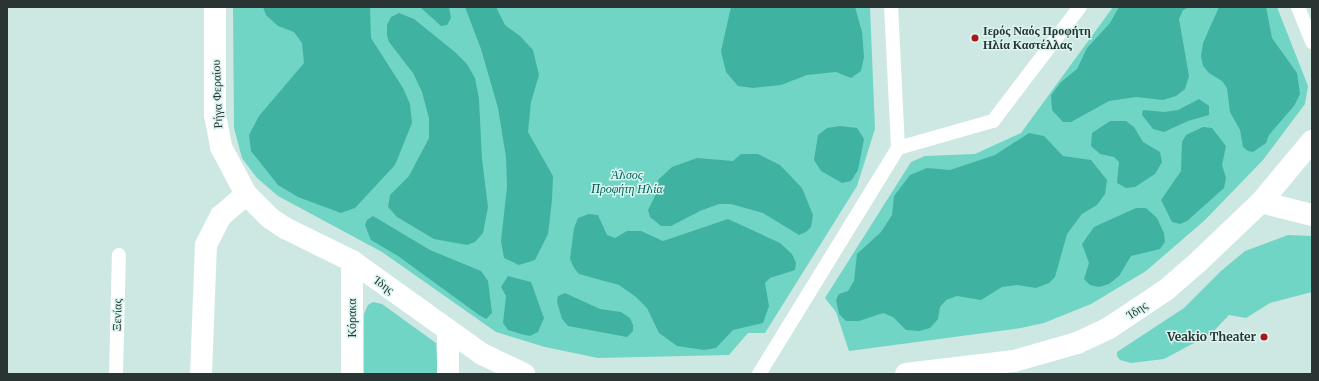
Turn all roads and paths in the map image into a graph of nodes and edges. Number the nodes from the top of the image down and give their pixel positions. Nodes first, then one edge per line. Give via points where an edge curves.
1 (215, 7) edge
2 (891, 7) edge
3 (1080, 7) edge
4 (1298, 7) edge
5 (1312, 42) edge
6 (1312, 142) edge
7 (898, 148) junction
8 (246, 194) junction
9 (1261, 202) junction
10 (1312, 215) edge
11 (119, 255) dead end
12 (352, 261) junction
13 (448, 332) junction
14 (116, 374) edge
15 (201, 374) edge
16 (352, 374) edge
17 (448, 374) edge
18 (524, 374) edge
19 (759, 374) edge
20 (906, 374) edge

1 - 8 street, Ρήγα Φεραίου via 215,115 221,147
2 - 7 lane
3 - 7 lane via 993,122
4 - 5 lane
6 - 9 street, Ίδης
7 - 19 lane
8 - 12 street, Ίδης via 270,218 285,228
8 - 15 street via 221,216 206,245
9 - 10 street
9 - 20 street, Ίδης via 1166,290 1109,328 1077,344 1014,361
11 - 14 lane, Ξενίας
12 - 13 street, Ίδης
12 - 16 street, Κόρακα
13 - 17 street
13 - 18 street, Ίδης via 482,354

